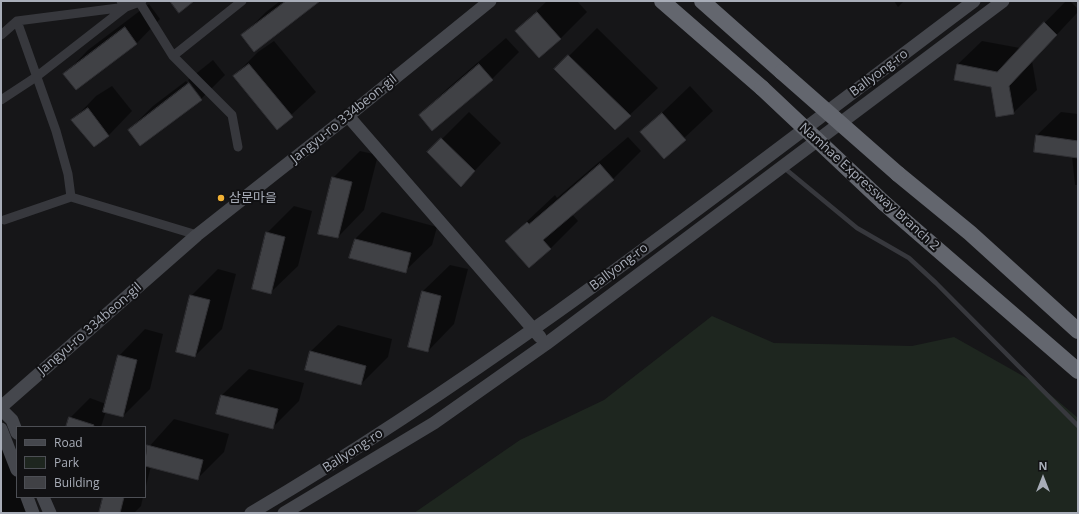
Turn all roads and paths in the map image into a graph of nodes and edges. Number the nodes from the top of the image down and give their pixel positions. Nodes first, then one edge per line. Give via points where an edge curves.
1 (242, 1) edge
2 (490, 1) edge
3 (662, 1) edge
4 (702, 1) edge
5 (974, 1) edge
6 (1003, 1) edge
7 (141, 2) edge
8 (123, 4) edge
9 (17, 21) junction
10 (1, 35) edge
11 (173, 56) junction
12 (36, 77) junction
13 (1, 100) edge
14 (348, 116) junction
15 (238, 147) dead end
16 (782, 166) junction
17 (71, 197) junction
18 (4, 220) dead end
19 (197, 235) junction
20 (534, 330) junction
21 (1078, 331) edge
22 (546, 344) junction
23 (1078, 372) edge
24 (1, 408) edge
25 (1078, 426) edge
26 (1, 429) edge
27 (16, 430) edge
28 (16, 467) edge
29 (27, 498) edge
30 (43, 498) edge
31 (34, 513) edge
32 (50, 513) edge
33 (251, 513) edge
34 (284, 513) edge

1 - 11 street
2 - 14 street, Jangyu-ro 334beon-gil
3 - 23 highway, Namhae Expressway Branch 2, bridge via 762,88 884,203
4 - 21 highway, bridge via 898,174 970,233
5 - 20 street, Ballyong-ro
6 - 16 street, Ballyong-ro
7 - 8 street
7 - 11 street
8 - 9 street
8 - 12 street
9 - 10 street
9 - 12 street
11 - 15 street via 232,115
12 - 13 street
12 - 17 street via 56,131 68,174
14 - 19 street, Jangyu-ro 334beon-gil
14 - 20 street
16 - 22 street, Ballyong-ro
16 - 25 lane via 857,228 909,258
17 - 18 street
17 - 19 street
19 - 24 street, Jangyu-ro 334beon-gil
20 - 22 street
20 - 33 street, Ballyong-ro via 406,417
22 - 34 street, Ballyong-ro via 434,423
24 - 27 street via 12,420
26 - 28 street
29 - 31 street
30 - 32 street

